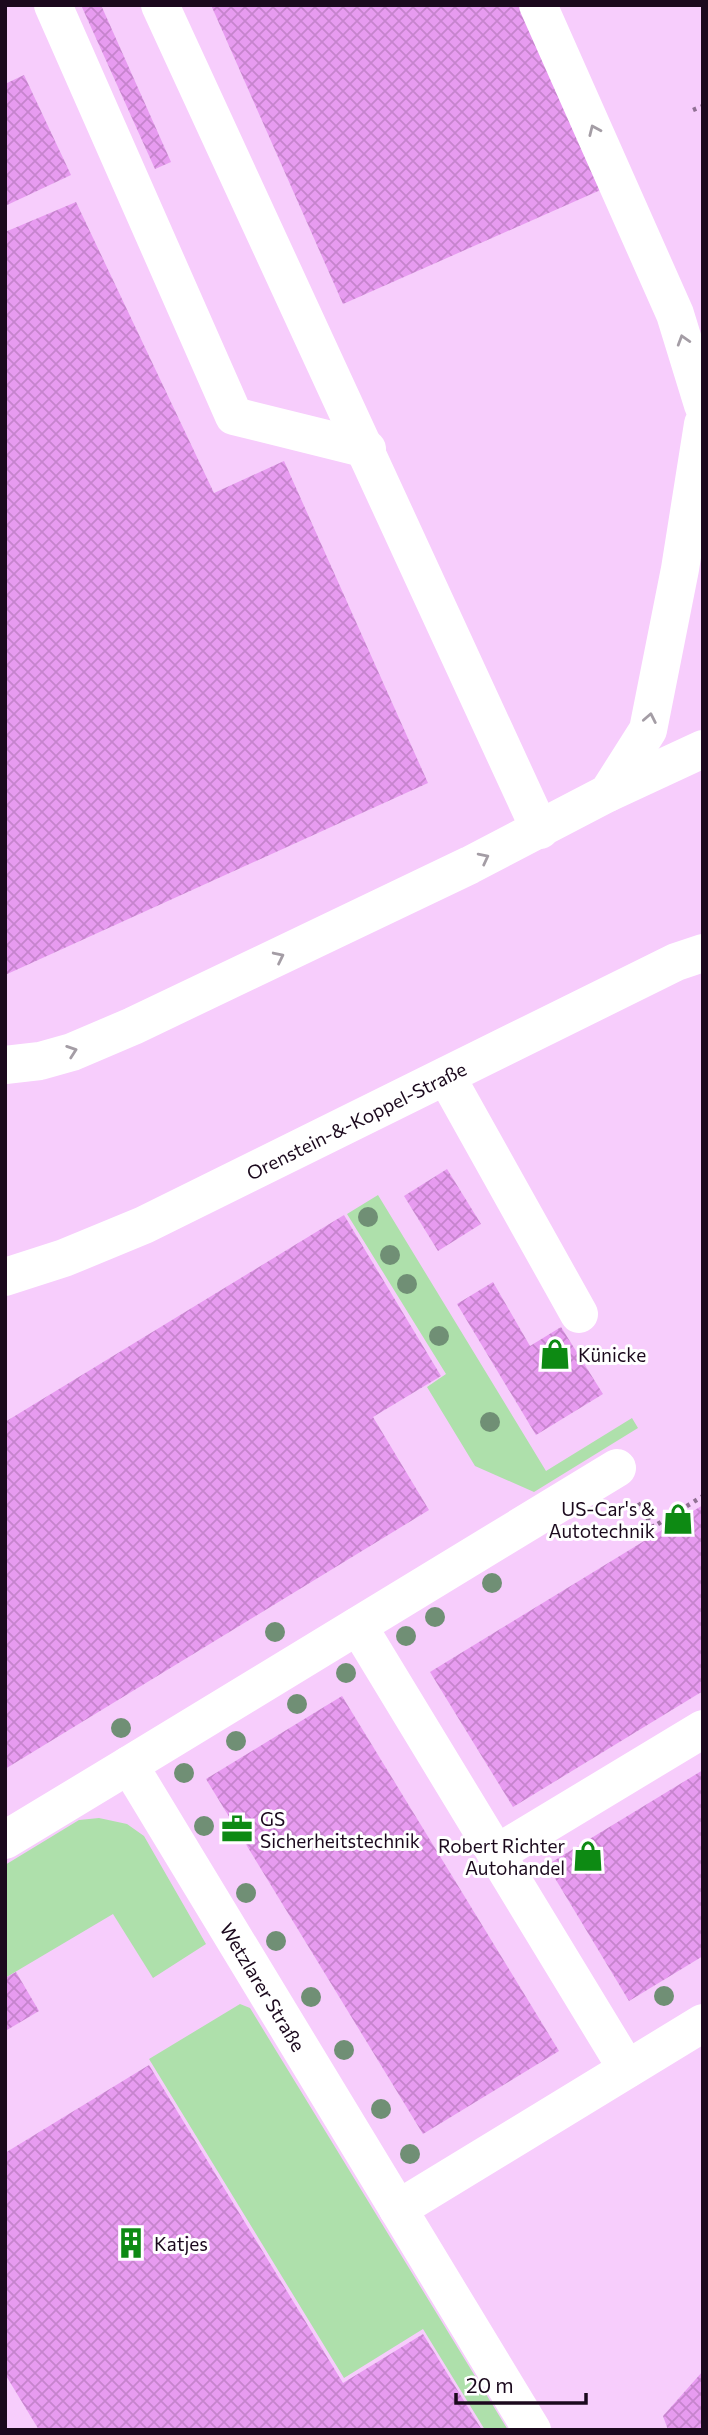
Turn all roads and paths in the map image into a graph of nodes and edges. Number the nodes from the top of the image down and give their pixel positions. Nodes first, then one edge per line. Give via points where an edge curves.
1 (53, 5) edge
2 (160, 5) edge
3 (538, 5) edge
4 (703, 106) edge
5 (693, 110) dead end
6 (703, 405) edge
7 (703, 424) edge
8 (367, 449) junction
9 (703, 749) edge
10 (608, 793) junction
11 (540, 830) junction
12 (703, 953) edge
13 (5, 1065) edge
14 (446, 1076) junction
15 (5, 1277) edge
16 (579, 1314) dead end
17 (617, 1468) joint
18 (703, 1496) edge
19 (358, 1626) junction
20 (703, 1729) edge
21 (129, 1765) junction
22 (5, 1840) edge
23 (496, 1854) junction
24 (703, 2023) edge
25 (627, 2069) junction
26 (398, 2209) junction
27 (532, 2430) edge

1 - 8 street via 234,416
2 - 8 street
6 -> 3 street via 675,314
4 - 5 path
10 -> 7 street via 648,730
8 - 11 street
9 - 10 street
10 - 11 street
13 -> 11 street via 61,1055 133,1026
12 - 14 street, Orenstein-&-Koppel-Straße via 676,962
14 - 15 street, Orenstein-&-Koppel-Straße via 144,1225
14 - 16 street
17 - 18 path via 653,1527
17 - 19 street
19 - 21 street
19 - 23 street
20 - 23 street
21 - 22 street
21 - 26 street, Wetzlarer Straße
23 - 25 street
24 - 25 street
25 - 26 street
26 - 27 street, Wetzlarer Straße

